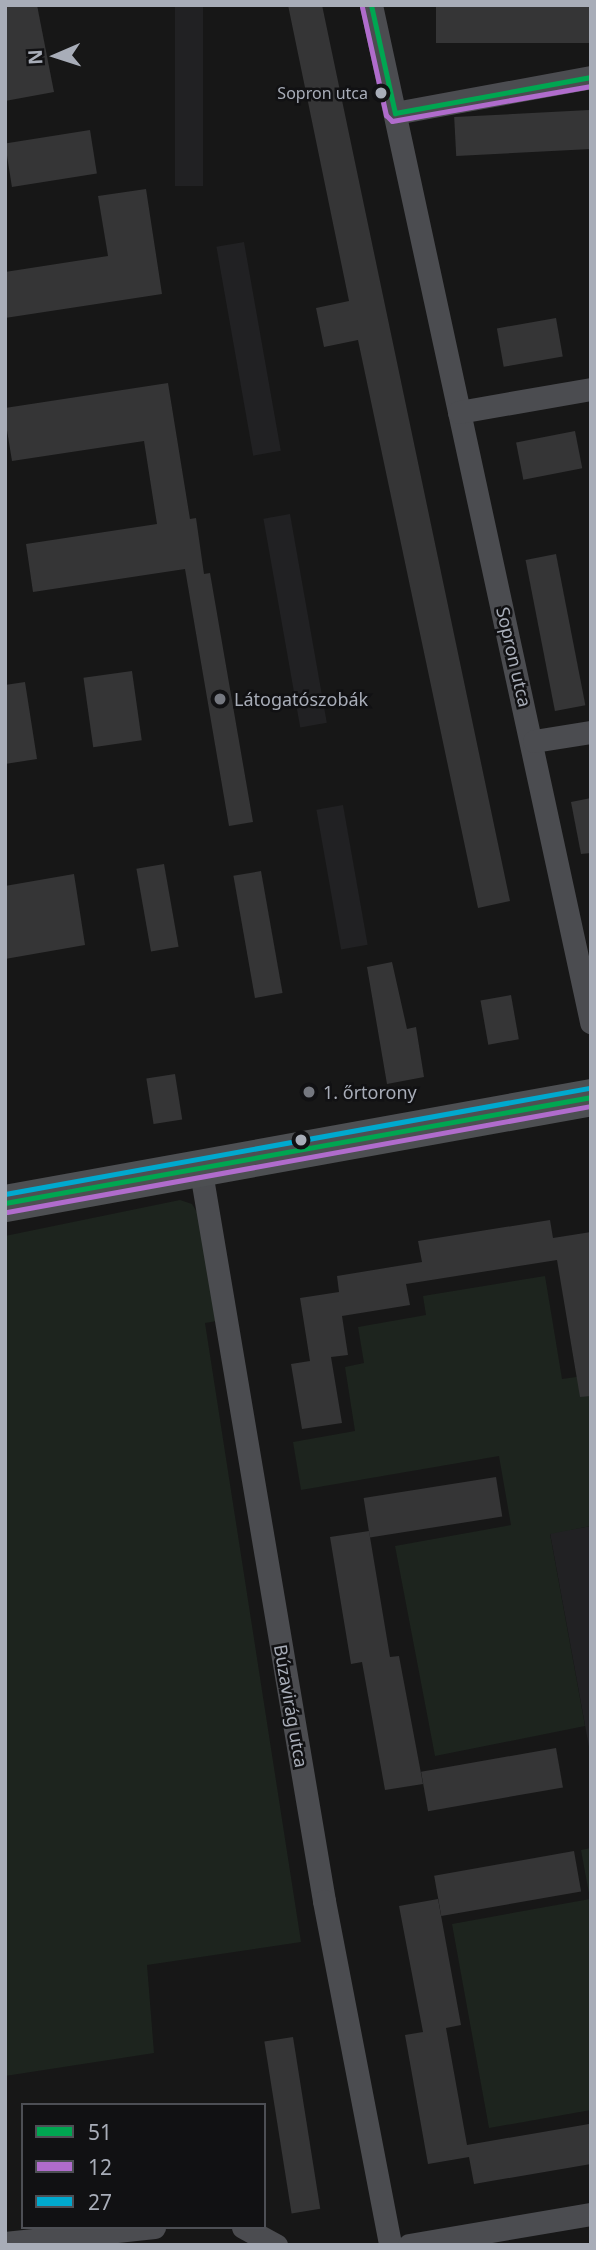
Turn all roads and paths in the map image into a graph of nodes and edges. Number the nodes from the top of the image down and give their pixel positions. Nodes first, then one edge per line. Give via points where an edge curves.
1 (371, 5) edge
2 (591, 77) edge
3 (395, 113) junction
4 (591, 389) edge
5 (459, 412) junction
6 (591, 732) edge
7 (534, 741) junction
8 (591, 1022) edge
9 (591, 1097) edge
10 (200, 1166) junction
11 (5, 1203) edge
12 (591, 2214) edge
13 (135, 2229) edge
14 (247, 2229) edge
15 (5, 2243) edge
16 (276, 2245) edge
17 (390, 2245) edge
18 (409, 2245) edge

1 - 3 street, Sopron utca
2 - 3 street
3 - 5 street, Sopron utca
4 - 5 street
5 - 7 street, Sopron utca
6 - 7 street
7 - 8 street, Sopron utca
9 - 10 main road
10 - 11 main road
10 - 17 street, Búzavirág utca via 324,1901
12 - 18 street
13 - 15 street
14 - 16 street

